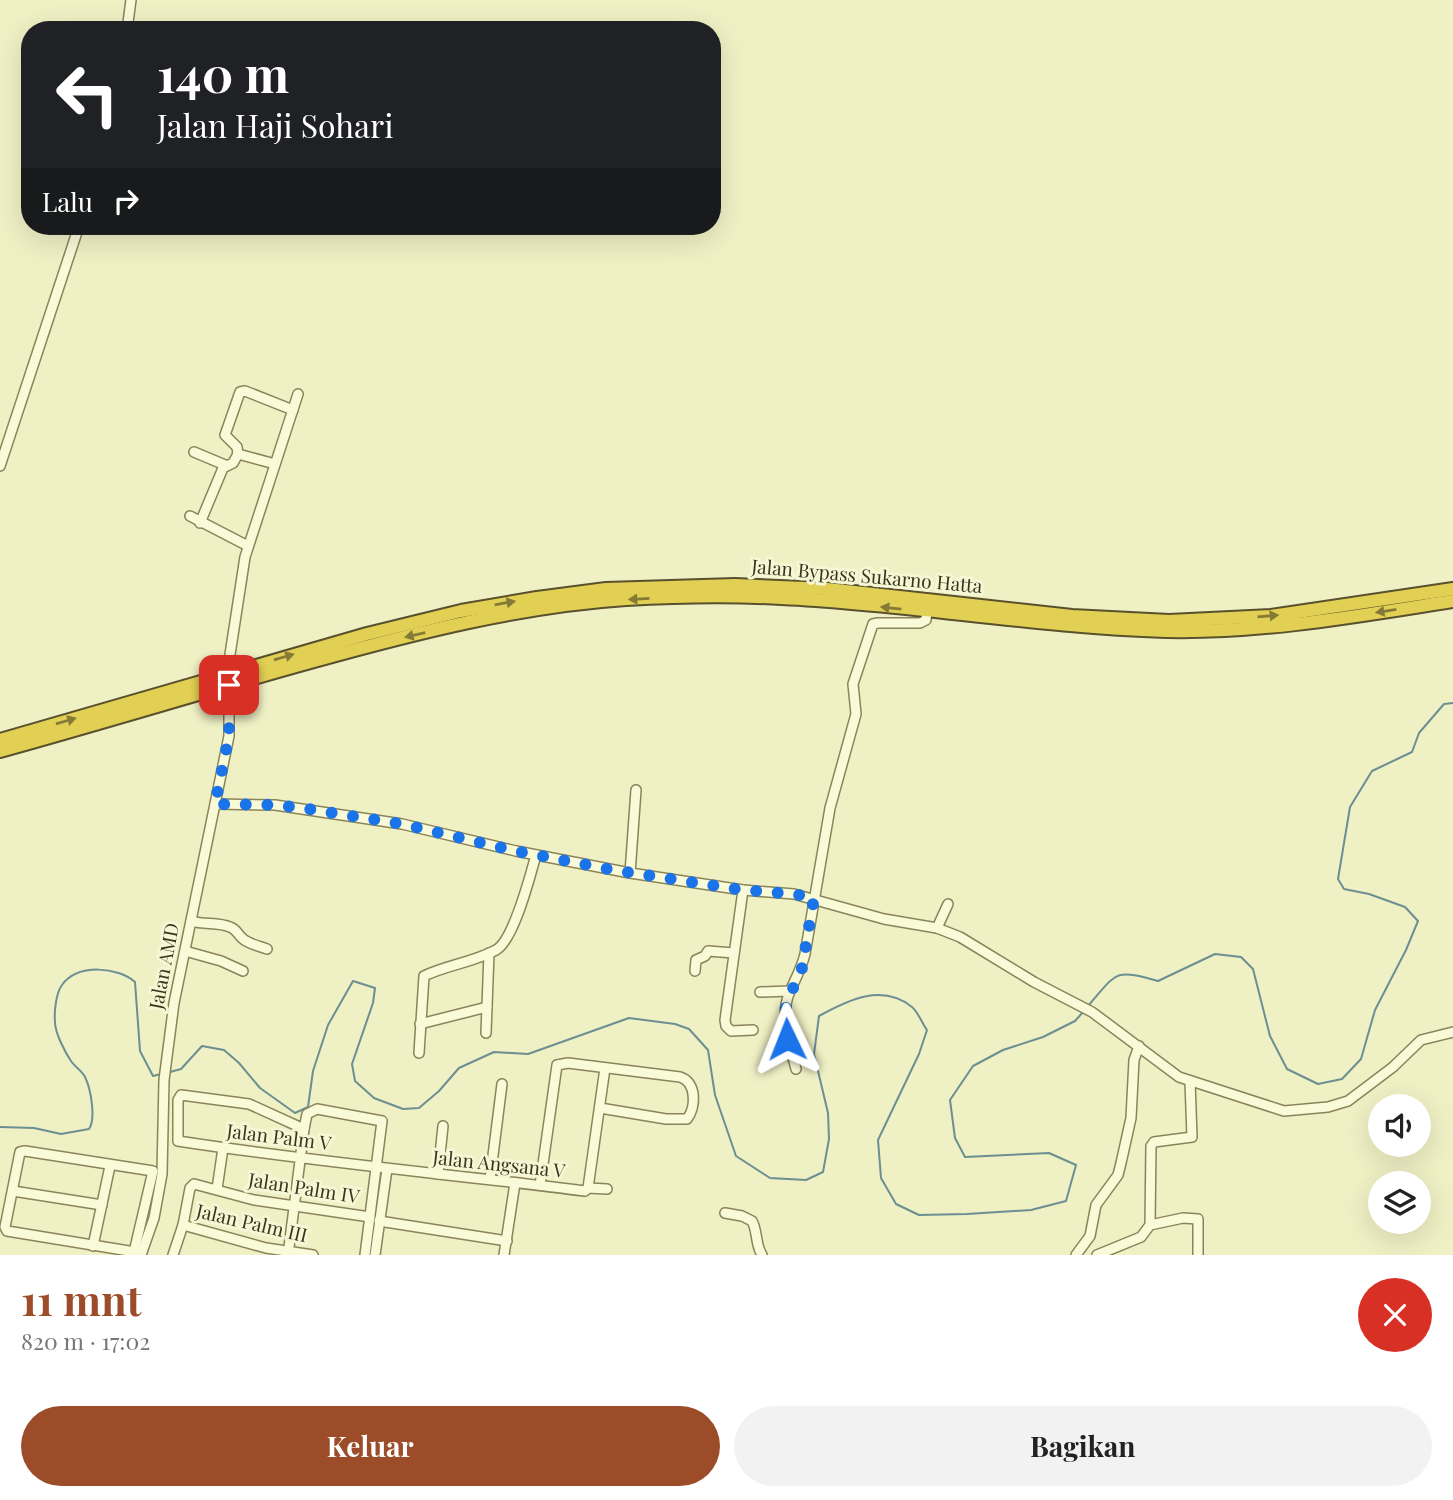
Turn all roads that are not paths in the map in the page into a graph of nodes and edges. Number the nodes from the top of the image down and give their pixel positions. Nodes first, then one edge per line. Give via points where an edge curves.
1 (131, 0) edge
2 (128, 21) edge
3 (76, 235) edge
4 (298, 394) dead end
5 (293, 410) junction
6 (194, 452) dead end
7 (238, 454) junction
8 (275, 464) junction
9 (225, 465) junction
10 (0, 466) edge
11 (190, 516) dead end
12 (200, 523) junction
13 (248, 546) junction
14 (1453, 589) edge
15 (1453, 601) edge
16 (927, 612) junction
17 (228, 679) junction
18 (119, 711) junction
19 (0, 740) edge
20 (0, 751) edge
21 (636, 790) dead end
22 (215, 804) junction
23 (536, 855) junction
24 (630, 873) junction
25 (743, 890) junction
26 (814, 898) junction
27 (947, 904) dead end
28 (191, 921) junction
29 (937, 928) junction
30 (267, 949) dead end
31 (185, 951) junction
32 (489, 953) junction
33 (734, 953) junction
34 (243, 971) dead end
35 (695, 971) dead end
36 (790, 991) junction
37 (760, 992) dead end
38 (487, 1007) junction
39 (420, 1024) junction
40 (753, 1030) dead end
41 (1453, 1032) edge
42 (486, 1033) dead end
43 (1139, 1046) junction
44 (419, 1054) dead end
45 (605, 1068) junction
46 (796, 1069) dead end
47 (1190, 1081) junction
48 (502, 1084) dead end
49 (600, 1108) junction
50 (443, 1126) dead end
51 (304, 1129) junction
52 (223, 1148) junction
53 (300, 1157) junction
54 (110, 1166) junction
55 (382, 1168) junction
56 (438, 1174) junction
57 (490, 1179) junction
58 (515, 1182) junction
59 (540, 1185) junction
60 (588, 1188) junction
61 (217, 1189) junction
62 (607, 1189) dead end
63 (13, 1191) junction
64 (102, 1205) junction
65 (295, 1206) junction
66 (725, 1213) dead end
67 (374, 1219) junction
68 (183, 1225) junction
69 (1150, 1225) junction
70 (507, 1241) junction
71 (93, 1246) junction
72 (139, 1253) edge
73 (289, 1253) edge
74 (173, 1255) edge
75 (313, 1255) edge
76 (365, 1255) edge
77 (374, 1255) edge
78 (504, 1255) edge
79 (762, 1255) edge
80 (1076, 1255) edge
81 (1097, 1255) edge
82 (1198, 1255) edge

1 - 2 street
3 - 10 street
4 - 5 street, Jalan AMD
5 - 7 street via 240,392 225,435
5 - 8 street, Jalan AMD
6 - 9 street
7 - 8 street
7 - 9 street via 233,463
8 - 13 street, Jalan AMD
9 - 12 street
11 - 12 street
12 - 13 street
13 - 17 street, Jalan AMD
17 -> 14 highway, Jalan Bypass Sukarno Hatta via 367,634 461,611 631,587 735,584 827,589 1072,616 1169,621 1327,610
15 -> 16 highway, Jalan Bypass Sukarno Hatta via 1265,629 1075,626
16 -> 17 highway, Jalan Bypass Sukarno Hatta via 785,598 622,600 470,622
16 - 26 street via 920,624 878,622 870,628 853,684 856,714 830,808
17 - 18 highway, Jalan Bypass Sukarno Hatta
17 - 22 street, Jalan AMD via 229,736
19 -> 18 highway, Jalan Bypass Sukarno Hatta
18 - 20 highway, Jalan Bypass Sukarno Hatta
21 - 24 street
22 - 23 street via 275,805 402,824
22 - 28 street, Jalan AMD
23 - 24 street
23 - 32 street via 505,944
24 - 25 street
25 - 26 street
25 - 33 street
26 - 29 street via 884,919
26 - 36 street via 802,968
27 - 29 street
28 - 30 street via 232,927 243,939
28 - 31 street, Jalan AMD
29 - 43 street via 1092,1012
31 - 34 street
31 - 72 street, Jalan AMD via 164,1080 162,1174 154,1218
32 - 38 street
32 - 39 street via 424,976
33 - 35 street via 708,950 696,960
33 - 40 street via 726,1024 731,1031
36 - 37 street
36 - 46 street via 785,1024
38 - 39 street
38 - 42 street
39 - 44 street
41 - 47 street via 1421,1040 1348,1101 1328,1107 1283,1111
43 - 47 street
43 - 80 street via 1133,1068 1131,1118 1118,1175 1098,1200 1090,1236
45 - 49 street
45 - 49 street via 685,1078 693,1087 691,1114 682,1120
45 - 59 street via 556,1065
47 - 69 street via 1192,1137 1151,1146
48 - 57 street
49 - 60 street
50 - 56 street
51 - 52 street, Jalan Palm V via 249,1104 183,1095 178,1100 178,1141
51 - 53 street
51 - 55 street via 307,1114 317,1109 380,1120
52 - 53 street, Jalan Palm V
52 - 61 street
53 - 55 street, Jalan Palm V
53 - 65 street
54 - 63 street via 23,1151
54 - 64 street
54 - 72 street via 154,1174
55 - 56 street, Jalan Angsana V
55 - 67 street
56 - 57 street, Jalan Angsana V
57 - 58 street, Jalan Angsana V
58 - 59 street, Jalan Angsana V
58 - 70 street
59 - 60 street, Jalan Angsana V
60 - 62 street, Jalan Angsana V
61 - 65 street, Jalan Palm IV
61 - 68 street, Jalan Palm IV via 192,1185
63 - 64 street
63 - 71 street via 7,1231
64 - 71 street
65 - 67 street, Jalan Palm IV
65 - 73 street
66 - 79 street via 752,1221
67 - 70 street, Jalan Palm IV
67 - 76 street
67 - 77 street
68 - 73 street, Jalan Palm III
68 - 74 street
69 - 81 street via 1141,1237
69 - 82 street via 1198,1219
70 - 78 street
71 - 72 street
73 - 75 street, Jalan Palm III

